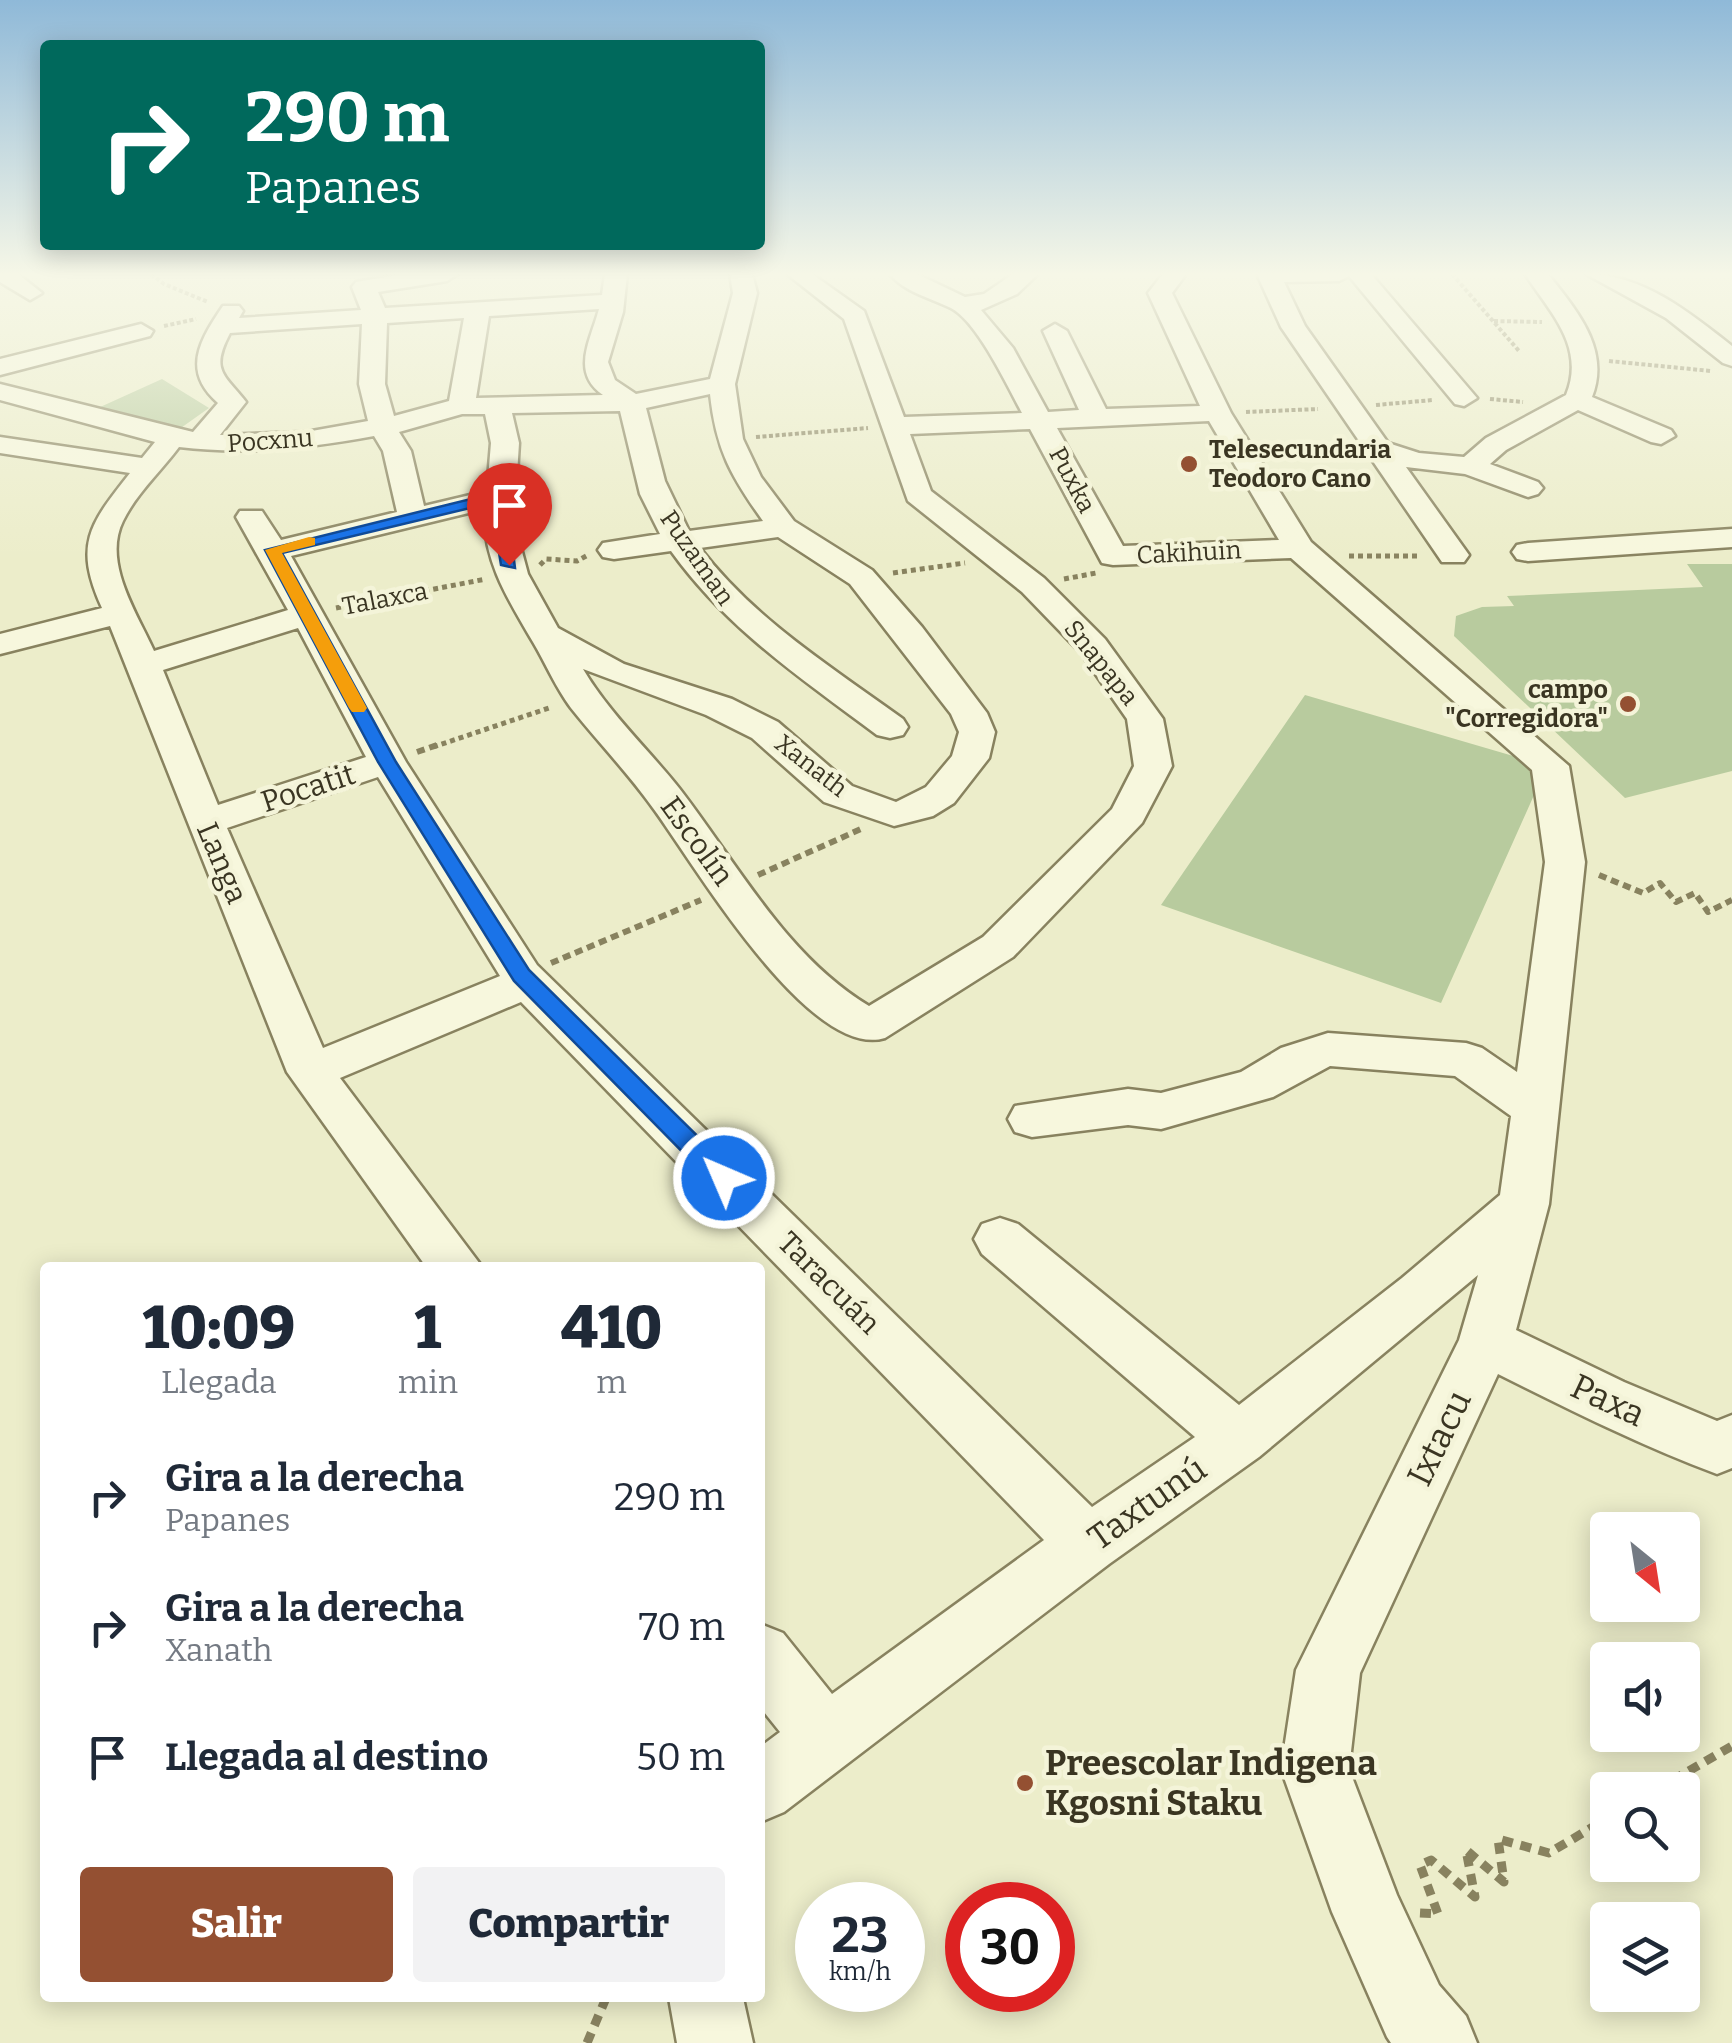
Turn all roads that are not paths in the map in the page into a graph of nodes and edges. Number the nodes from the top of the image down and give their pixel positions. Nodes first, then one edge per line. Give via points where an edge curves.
1 (206, 369) edge
2 (373, 369) edge
3 (467, 369) edge
4 (599, 369) edge
5 (726, 369) edge
6 (874, 369) edge
7 (1012, 369) edge
8 (1073, 369) edge
9 (1196, 369) edge
10 (1324, 369) edge
11 (1440, 369) edge
12 (1584, 369) edge
13 (722, 384) junction
14 (0, 392) edge
15 (1464, 398) road end
16 (631, 402) junction
17 (496, 404) junction
18 (1570, 404) junction
19 (461, 406) junction
20 (1217, 413) junction
21 (1097, 419) junction
22 (1040, 422) junction
23 (894, 426) junction
24 (383, 427) junction
25 (1661, 436) dead end
26 (0, 445) edge
27 (1378, 449) junction
28 (174, 450) junction
29 (1470, 466) junction
30 (1528, 488) dead end
31 (499, 497) junction
32 (414, 516) junction
33 (250, 517) dead end
34 (783, 526) junction
35 (1732, 538) edge
36 (680, 542) junction
37 (273, 550) junction
38 (614, 550) road end
39 (1304, 552) junction
40 (1528, 552) dead end
41 (1113, 556) joint
42 (1453, 556) dead end
43 (123, 613) junction
44 (308, 614) junction
45 (546, 634) junction
46 (0, 644) edge
47 (144, 664) junction
48 (890, 726) dead end
49 (387, 762) junction
50 (205, 822) junction
51 (528, 982) junction
52 (868, 1027) joint
53 (310, 1072) junction
54 (1534, 1108) junction
55 (1032, 1119) dead end
56 (1524, 1204) junction
57 (1000, 1239) dead end
58 (453, 1262) edge
59 (1486, 1340) junction
60 (1239, 1439) junction
61 (1732, 1441) edge
62 (1088, 1544) junction
63 (765, 1662) edge
64 (826, 1738) junction
65 (765, 1784) edge
66 (707, 2002) edge
67 (715, 2043) edge
68 (1439, 2043) edge

1 - 28 street, Langa via 214,388 232,402
2 - 24 street
3 - 19 street
4 - 16 street, Puzaman via 604,384
5 - 13 street, Xanath
6 - 23 street, Snapapa
7 - 22 street, Puxka
8 - 21 street
9 - 20 street, Ixtacu
10 - 27 street
11 - 15 street
12 - 18 street
13 - 16 street, Pocxnu
13 - 34 street, Xanath via 729,438 747,478
14 - 28 street
16 - 17 street, Pocxnu
16 - 36 street, Puzaman via 659,504
17 - 19 street, Pocxnu
17 - 31 street, Xanath via 505,442
18 - 25 street
18 - 29 street
19 - 24 street, Pocxnu
20 - 21 street
20 - 39 street, Ixtacu
21 - 22 street
22 - 23 street
22 - 41 street, Puxka
23 - 52 street, Snapapa via 918,495 1033,585 1093,646 1145,719 1153,766 1128,815 998,947
24 - 28 street, Pocxnu
24 - 32 street via 397,450
26 - 28 street
27 - 29 street
27 - 42 street
28 - 43 street, Langa via 108,522 103,536 109,589
29 - 30 street
31 - 32 street
31 - 45 street, Xanath via 510,570
32 - 37 street
33 - 37 street, Taracuán
34 - 36 street
34 - 45 street, Xanath via 861,577 977,732 970,758 920,808 894,814 838,794 764,730 612,671
35 - 40 street
36 - 38 street
36 - 48 street, Puzaman via 738,615
37 - 44 street, Taracuán
39 - 41 street, Cakihuin
39 - 54 street, Ixtacu via 1550,766 1565,862
43 - 46 street
43 - 47 street, Langa
44 - 47 street, Talaxca
44 - 49 street, Taracuán
45 - 52 street, Escolín via 582,698 674,809 748,918 824,999
47 - 50 street, Langa
49 - 50 street, Pocatit
49 - 51 street, Taracuán
50 - 53 street, Langa
51 - 53 street
51 - 62 street, Taracuán
53 - 58 street, Langa
54 - 55 street via 1466,1060 1328,1049 1256,1085 1161,1111 1128,1107
54 - 56 street, Ixtacu
56 - 59 street, Ixtacu
56 - 60 street, Taxtunú
57 - 60 street
59 - 61 street, Paxa via 1660,1425 1717,1448
59 - 68 street, Ixtacu via 1328,1670 1315,1769 1368,1912 1414,2012
60 - 62 street, Taxtunú
62 - 64 street, Taxtunú
63 - 64 street
64 - 65 street, Taxtunú
66 - 67 street

